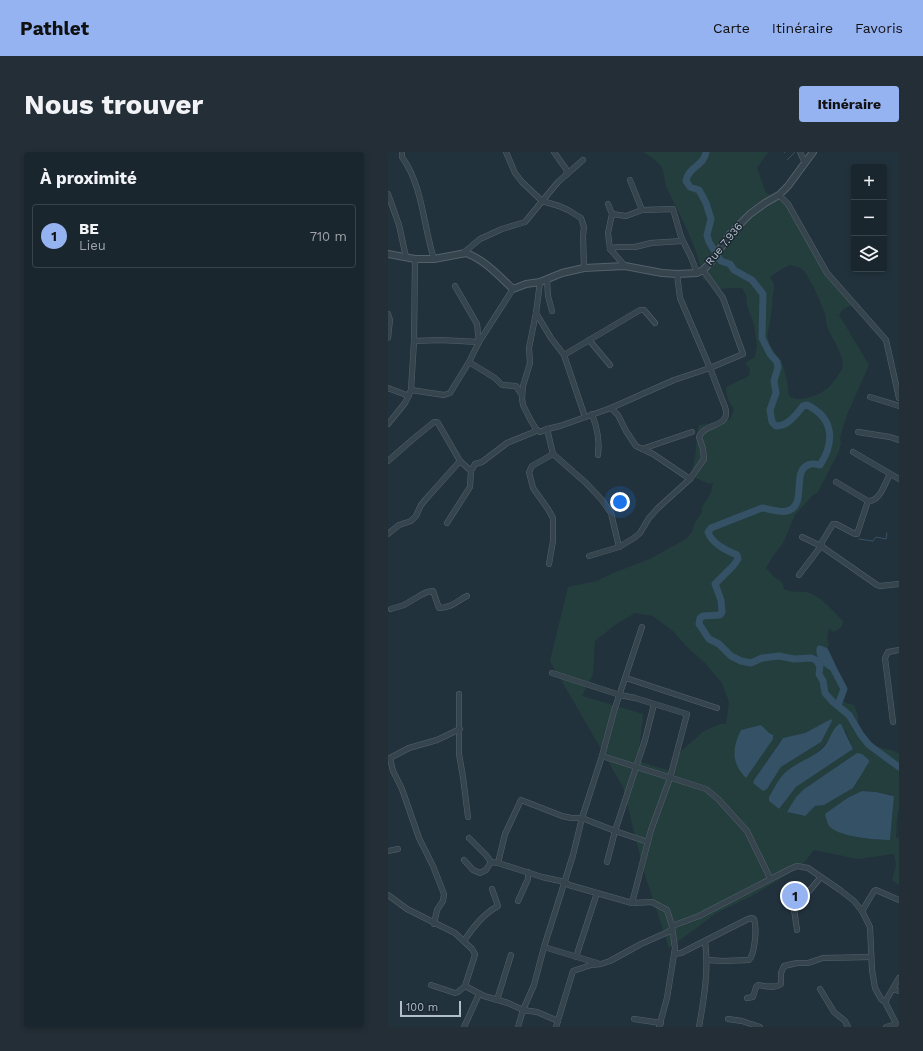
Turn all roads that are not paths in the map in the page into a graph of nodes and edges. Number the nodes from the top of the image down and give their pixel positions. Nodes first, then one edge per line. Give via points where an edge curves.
1 (402, 152) edge
2 (506, 152) edge
3 (554, 152) edge
4 (800, 152) edge
5 (813, 152) edge
6 (583, 160) dead end
7 (805, 163) junction
8 (567, 174) junction
9 (630, 180) dead end
10 (388, 194) edge
11 (779, 195) junction
12 (542, 201) junction
13 (608, 204) dead end
14 (642, 210) junction
15 (612, 214) junction
16 (682, 241) junction
17 (610, 249) junction
18 (388, 254) edge
19 (462, 254) junction
20 (406, 257) junction
21 (415, 259) junction
22 (434, 259) junction
23 (625, 266) junction
24 (584, 268) junction
25 (700, 271) junction
26 (677, 274) junction
27 (547, 279) junction
28 (540, 282) junction
29 (455, 286) dead end
30 (513, 289) junction
31 (552, 311) dead end
32 (536, 313) junction
33 (388, 314) edge
34 (655, 323) dead end
35 (389, 327) edge
36 (388, 338) edge
37 (589, 340) junction
38 (414, 341) junction
39 (478, 342) junction
40 (564, 355) junction
41 (469, 362) junction
42 (610, 365) dead end
43 (710, 368) junction
44 (388, 388) edge
45 (411, 390) junction
46 (522, 395) junction
47 (409, 396) junction
48 (870, 397) dead end
49 (899, 398) edge
50 (899, 406) edge
51 (611, 408) junction
52 (592, 414) junction
53 (585, 417) junction
54 (388, 424) edge
55 (536, 429) junction
56 (548, 429) junction
57 (692, 432) dead end
58 (858, 432) dead end
59 (899, 440) edge
60 (642, 449) junction
61 (853, 452) dead end
62 (553, 454) junction
63 (598, 455) dead end
64 (388, 461) edge
65 (460, 461) junction
66 (470, 471) junction
67 (890, 474) junction
68 (690, 479) junction
69 (899, 479) edge
70 (836, 482) dead end
71 (868, 501) junction
72 (447, 523) dead end
73 (388, 534) edge
74 (802, 537) dead end
75 (821, 546) junction
76 (619, 547) junction
77 (589, 556) dead end
78 (549, 564) dead end
79 (799, 575) dead end
80 (899, 584) edge
81 (467, 596) dead end
82 (388, 603) edge
83 (390, 609) edge
84 (642, 627) dead end
85 (899, 650) edge
86 (552, 672) dead end
87 (626, 678) junction
88 (459, 694) dead end
89 (620, 695) junction
90 (654, 704) junction
91 (717, 708) dead end
92 (893, 722) dead end
93 (460, 729) junction
94 (602, 756) junction
95 (636, 767) junction
96 (670, 778) junction
97 (468, 818) dead end
98 (582, 818) junction
99 (615, 831) junction
100 (469, 838) dead end
101 (648, 842) junction
102 (398, 849) dead end
103 (388, 851) edge
104 (464, 860) dead end
105 (491, 862) junction
106 (607, 862) dead end
107 (498, 863) junction
108 (528, 872) junction
109 (821, 877) junction
110 (770, 878) junction
111 (565, 882) junction
112 (492, 889) dead end
113 (597, 894) junction
114 (388, 895) edge
115 (899, 900) edge
116 (518, 901) dead end
117 (632, 903) junction
118 (862, 911) junction
119 (434, 924) junction
120 (672, 926) junction
121 (797, 930) dead end
122 (464, 941) junction
123 (705, 941) junction
124 (544, 947) junction
125 (674, 954) junction
126 (511, 955) dead end
127 (576, 957) junction
128 (871, 957) junction
129 (707, 960) junction
130 (601, 964) junction
131 (899, 978) edge
132 (431, 986) dead end
133 (465, 986) junction
134 (820, 988) dead end
135 (893, 989) junction
136 (899, 991) edge
137 (479, 994) junction
138 (747, 998) dead end
139 (497, 1000) junction
140 (885, 1002) junction
141 (523, 1010) junction
142 (634, 1019) dead end
143 (728, 1019) dead end
144 (844, 1019) dead end
145 (557, 1024) edge
146 (660, 1025) edge
147 (897, 1026) edge
148 (464, 1027) edge
149 (518, 1027) edge
150 (699, 1027) edge
151 (760, 1027) edge
152 (849, 1027) edge
153 (886, 1027) edge

1 - 22 street via 415,183
2 - 12 street via 515,173
3 - 8 street
4 - 7 street
5 - 7 street, Rue 7.936
6 - 8 street
7 - 11 street, Rue 7.936 via 794,180
8 - 12 street
9 - 14 street
10 - 20 street via 399,225
11 - 25 street, Rue 7.936 via 750,214 730,234 712,261
11 - 49 street via 788,204 827,272 884,338
12 - 19 street via 525,222 480,239
12 - 24 street via 559,206 581,218 584,227
13 - 15 street
14 - 15 street via 626,216
14 - 16 street via 673,209
15 - 17 street via 608,233
16 - 17 street
16 - 25 street
17 - 23 street
18 - 20 street
19 - 22 street
19 - 30 street via 472,255
20 - 21 street
21 - 22 street
21 - 38 street
23 - 24 street, Rue 7.936
23 - 26 street, Rue 7.936
24 - 27 street, Rue 7.936
25 - 26 street, Rue 7.936
25 - 43 street via 723,298 743,354
26 - 43 street via 680,298
27 - 28 street, Rue 7.936
27 - 31 street
28 - 30 street, Rue 7.936
28 - 32 street
29 - 39 street via 477,324
30 - 39 street
32 - 40 street
32 - 46 street via 529,348 530,363
33 - 35 street
34 - 37 street via 644,310 640,310
35 - 36 street
37 - 40 street
37 - 42 street
38 - 39 street
38 - 45 street
39 - 41 street
40 - 53 street
41 - 45 street via 450,393
41 - 46 street via 502,385 516,386
43 - 51 street via 674,380
43 - 68 street via 727,412 723,422 699,435 704,459
44 - 47 street
45 - 47 street
46 - 55 street via 523,405
47 - 54 street
48 - 50 street
51 - 52 street
51 - 60 street via 618,415 636,446
52 - 53 street
52 - 63 street via 596,423
53 - 56 street
55 - 56 street via 540,432
55 - 66 street via 507,443 482,462 475,464
56 - 62 street
57 - 60 street
58 - 59 street
60 - 68 street
61 - 67 street
62 - 76 street via 602,500 613,519
62 - 78 street via 532,466 529,472 533,488 553,518
64 - 65 street via 434,422 437,422
65 - 66 street
65 - 73 street via 421,505 416,516
66 - 72 street via 470,486
67 - 69 street
67 - 71 street via 877,498
68 - 76 street via 658,508 640,533
70 - 71 street
71 - 75 street via 857,534 835,524
74 - 75 street
75 - 79 street
75 - 80 street via 876,585
76 - 77 street
81 - 83 street via 452,606 439,608 432,591
82 - 83 street
84 - 87 street
85 - 92 street via 888,652 885,658
86 - 89 street
87 - 89 street
87 - 91 street
88 - 93 street
89 - 90 street
89 - 94 street
90 - 95 street via 646,740
90 - 96 street via 687,714
93 - 97 street via 459,754
93 - 119 street via 390,758 419,838 444,894
94 - 95 street
94 - 98 street
95 - 96 street
95 - 99 street
96 - 101 street
96 - 110 street via 706,789 718,799 747,831
98 - 99 street
98 - 107 street via 562,816 521,800 505,834
98 - 111 street
99 - 101 street
99 - 106 street
100 - 105 street
101 - 117 street
102 - 103 street
104 - 105 street via 480,873 486,870
105 - 107 street
107 - 108 street
108 - 111 street
108 - 116 street via 528,879
109 - 110 street via 808,868 797,866
109 - 118 street via 854,901
109 - 121 street via 794,908
110 - 120 street via 699,916
111 - 113 street
111 - 124 street
112 - 122 street via 498,906 481,919
113 - 117 street
113 - 127 street
114 - 119 street
115 - 118 street via 876,890
117 - 120 street via 652,902 660,905 667,910
118 - 128 street via 870,928
119 - 122 street via 455,933
120 - 125 street
120 - 130 street via 668,932
122 - 133 street via 474,954
123 - 125 street
123 - 129 street
123 - 129 street via 748,919 754,919 756,928 752,957 749,960
124 - 127 street
124 - 141 street via 534,985
125 - 146 street
126 - 139 street
127 - 130 street
128 - 138 street via 823,958 784,966 781,984 770,987 758,985 753,997
128 - 140 street via 875,988
129 - 150 street
130 - 145 street via 591,964 573,971
131 - 135 street
132 - 133 street via 455,993
133 - 137 street
134 - 152 street via 834,1012
135 - 136 street
135 - 140 street
137 - 139 street
137 - 148 street
139 - 141 street
140 - 147 street
141 - 145 street via 537,1012
141 - 149 street
142 - 146 street
143 - 151 street
144 - 152 street
147 - 153 street

